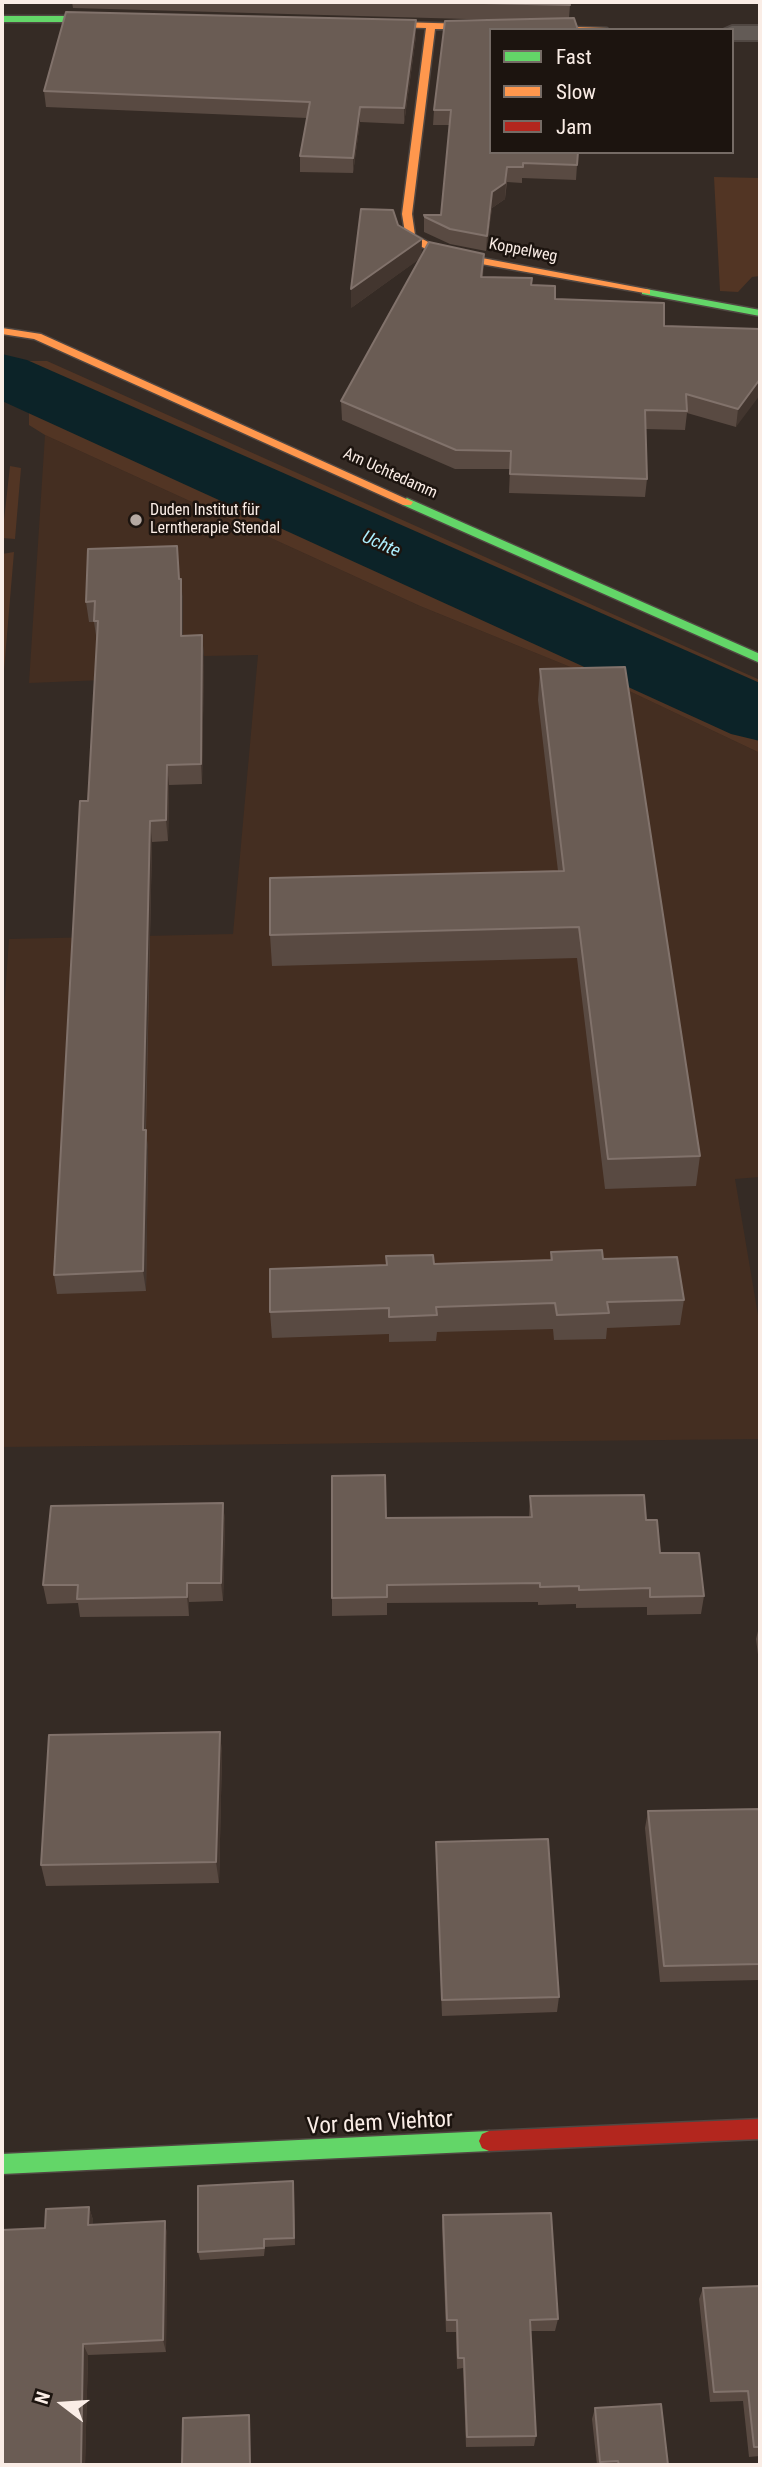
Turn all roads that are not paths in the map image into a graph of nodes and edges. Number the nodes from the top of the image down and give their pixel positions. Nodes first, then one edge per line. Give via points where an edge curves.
1 (2, 19) edge
2 (129, 19) edge
3 (349, 24) edge
4 (431, 26) junction
5 (518, 28) edge
6 (734, 33) edge
7 (760, 33) edge
8 (760, 313) edge
9 (2, 331) edge
10 (760, 659) edge
11 (760, 2129) edge
12 (2, 2164) edge

1 - 2 street
3 - 4 street
4 - 5 street
4 - 8 street, Koppelweg via 407,214 410,237 442,254
6 - 7 street
9 - 10 street, Am Uchtedamm via 37,336
11 - 12 street, Vor dem Viehtor

